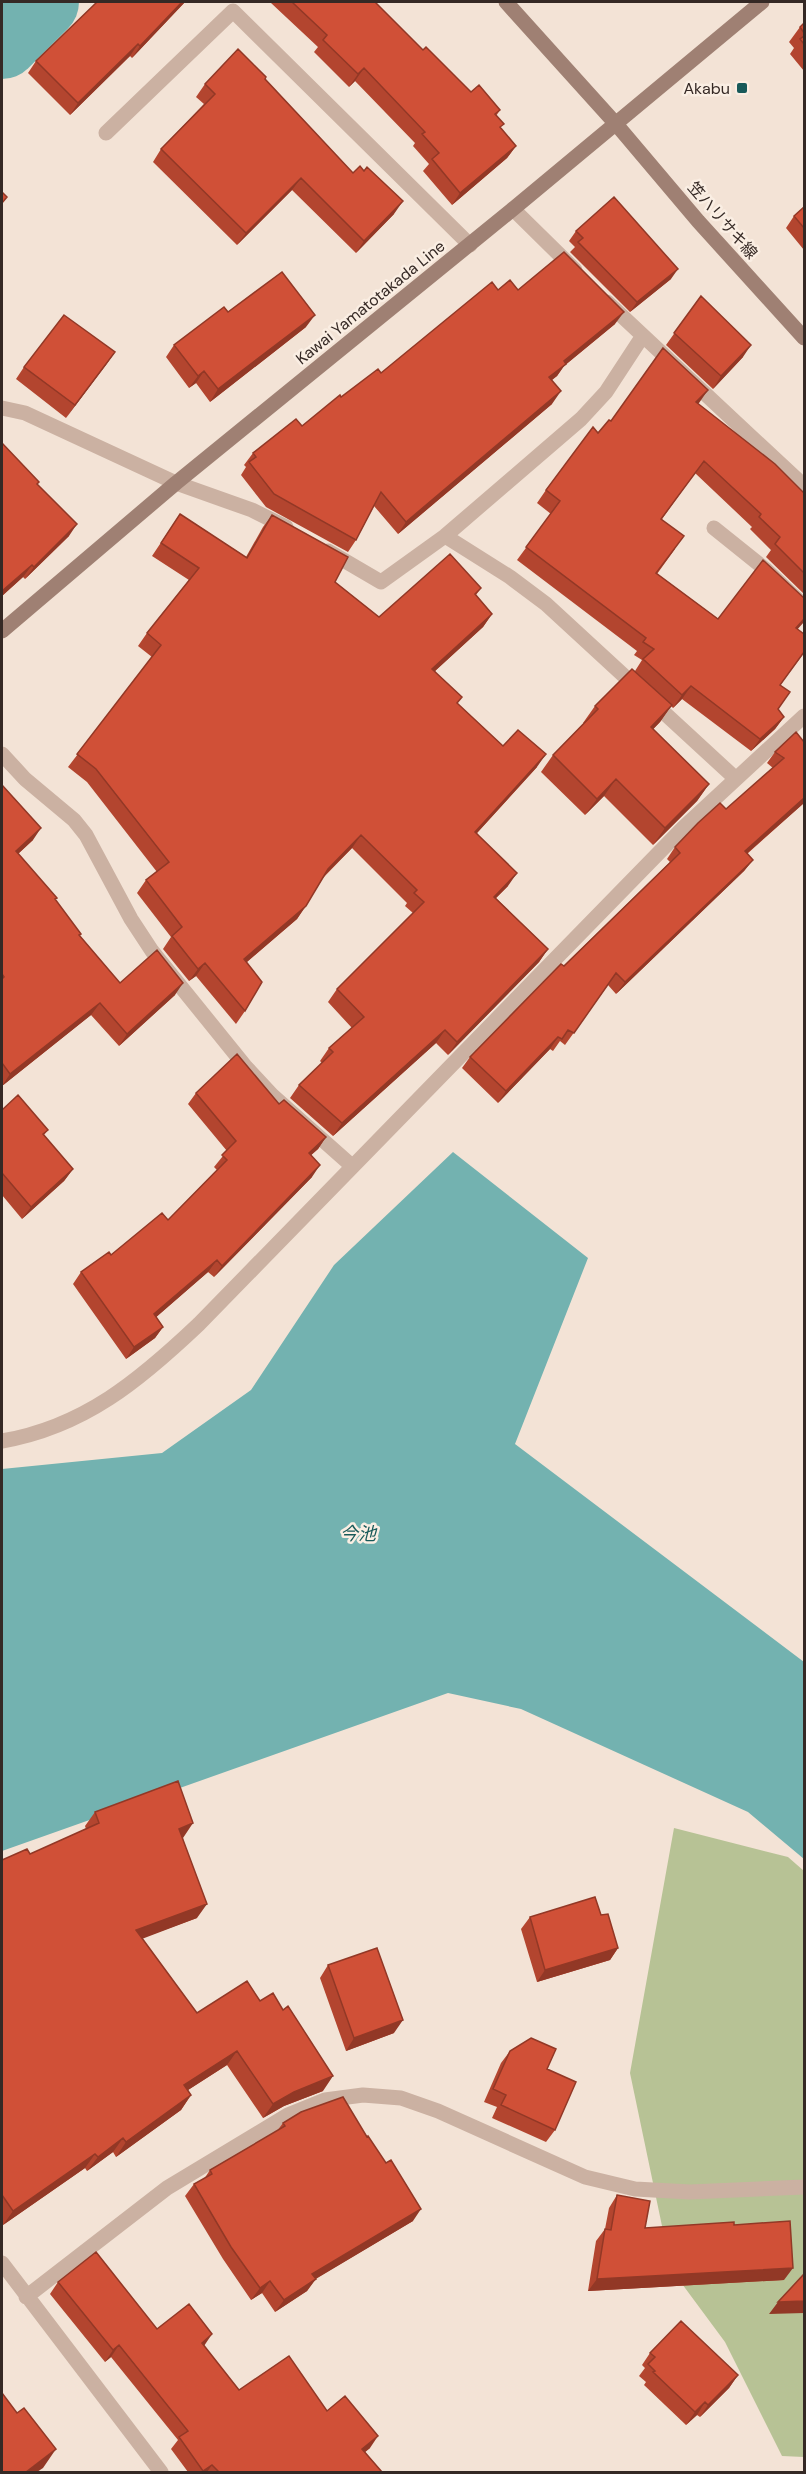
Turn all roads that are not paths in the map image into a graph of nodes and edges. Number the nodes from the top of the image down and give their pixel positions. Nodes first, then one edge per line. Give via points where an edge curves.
1 (506, 2) edge
2 (762, 2) edge
3 (616, 124) junction
4 (106, 133) dead end
5 (513, 209) junction
6 (470, 245) junction
7 (642, 337) junction
8 (804, 338) edge
9 (2, 408) edge
10 (176, 483) junction
11 (804, 486) edge
12 (714, 528) dead end
13 (445, 536) junction
14 (804, 606) edge
15 (2, 631) edge
16 (804, 716) edge
17 (4, 763) edge
18 (735, 778) junction
19 (352, 1166) junction
20 (2, 1441) edge
21 (804, 2187) edge
22 (2, 2263) edge
23 (26, 2297) junction
24 (161, 2472) edge

1 - 3 main road, 笠ハリサキ線
2 - 3 main road, Kawai Yamatotakada Line
3 - 5 main road, Kawai Yamatotakada Line
3 - 8 main road, 笠ハリサキ線
4 - 6 street via 233,11
5 - 6 main road, Kawai Yamatotakada Line
5 - 7 street
6 - 10 main road, Kawai Yamatotakada Line
7 - 11 street
7 - 13 street via 606,392 582,419
9 - 10 street via 25,413
10 - 13 street via 252,510 381,582
10 - 15 main road, Kawai Yamatotakada Line
12 - 14 street
13 - 18 street via 546,604
16 - 18 street
17 - 19 street via 74,820 152,951 245,1066
18 - 19 street
19 - 20 street via 157,1364 76,1419
21 - 23 street via 690,2192 635,2189 585,2177 401,2098 363,2095 325,2100 288,2115 166,2188
22 - 23 street
23 - 24 street

